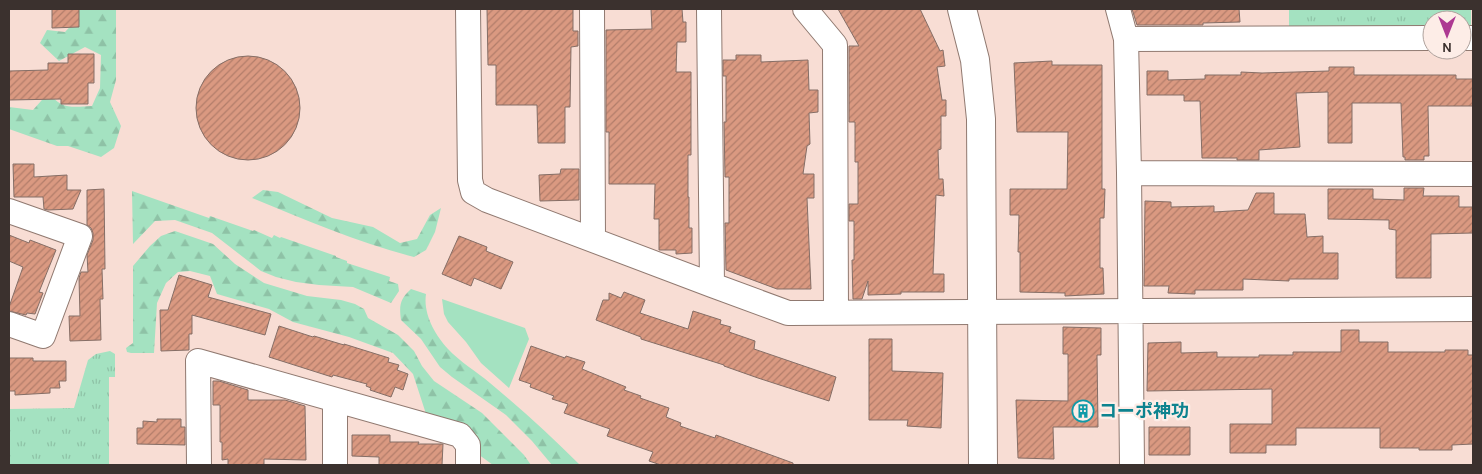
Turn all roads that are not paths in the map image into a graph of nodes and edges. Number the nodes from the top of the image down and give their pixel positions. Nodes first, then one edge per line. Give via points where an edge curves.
1 (468, 9) edge
2 (592, 9) edge
3 (709, 9) edge
4 (805, 9) edge
5 (962, 9) edge
6 (1118, 9) edge
7 (1422, 38) edge
8 (1126, 39) junction
9 (1129, 173) junction
10 (1473, 174) edge
11 (9, 211) edge
12 (592, 240) junction
13 (712, 285) junction
14 (1473, 309) edge
15 (1130, 311) junction
16 (836, 312) junction
17 (983, 312) junction
18 (9, 324) edge
19 (335, 400) junction
20 (199, 465) edge
21 (335, 465) edge
22 (468, 465) edge
23 (983, 465) edge
24 (1132, 465) edge

1 - 12 street via 470,180 474,192 487,200
2 - 12 street
3 - 13 street
4 - 16 street via 836,45
5 - 17 street via 975,60 981,119
6 - 8 street
7 - 8 street
8 - 9 street
9 - 10 street
9 - 15 street
11 - 18 street via 80,236 42,336
12 - 13 street
13 - 16 street via 788,313
14 - 15 street
15 - 17 street
15 - 24 street
16 - 17 street
17 - 23 street
19 - 20 street via 198,361
19 - 21 street
19 - 22 street via 460,435 468,445

